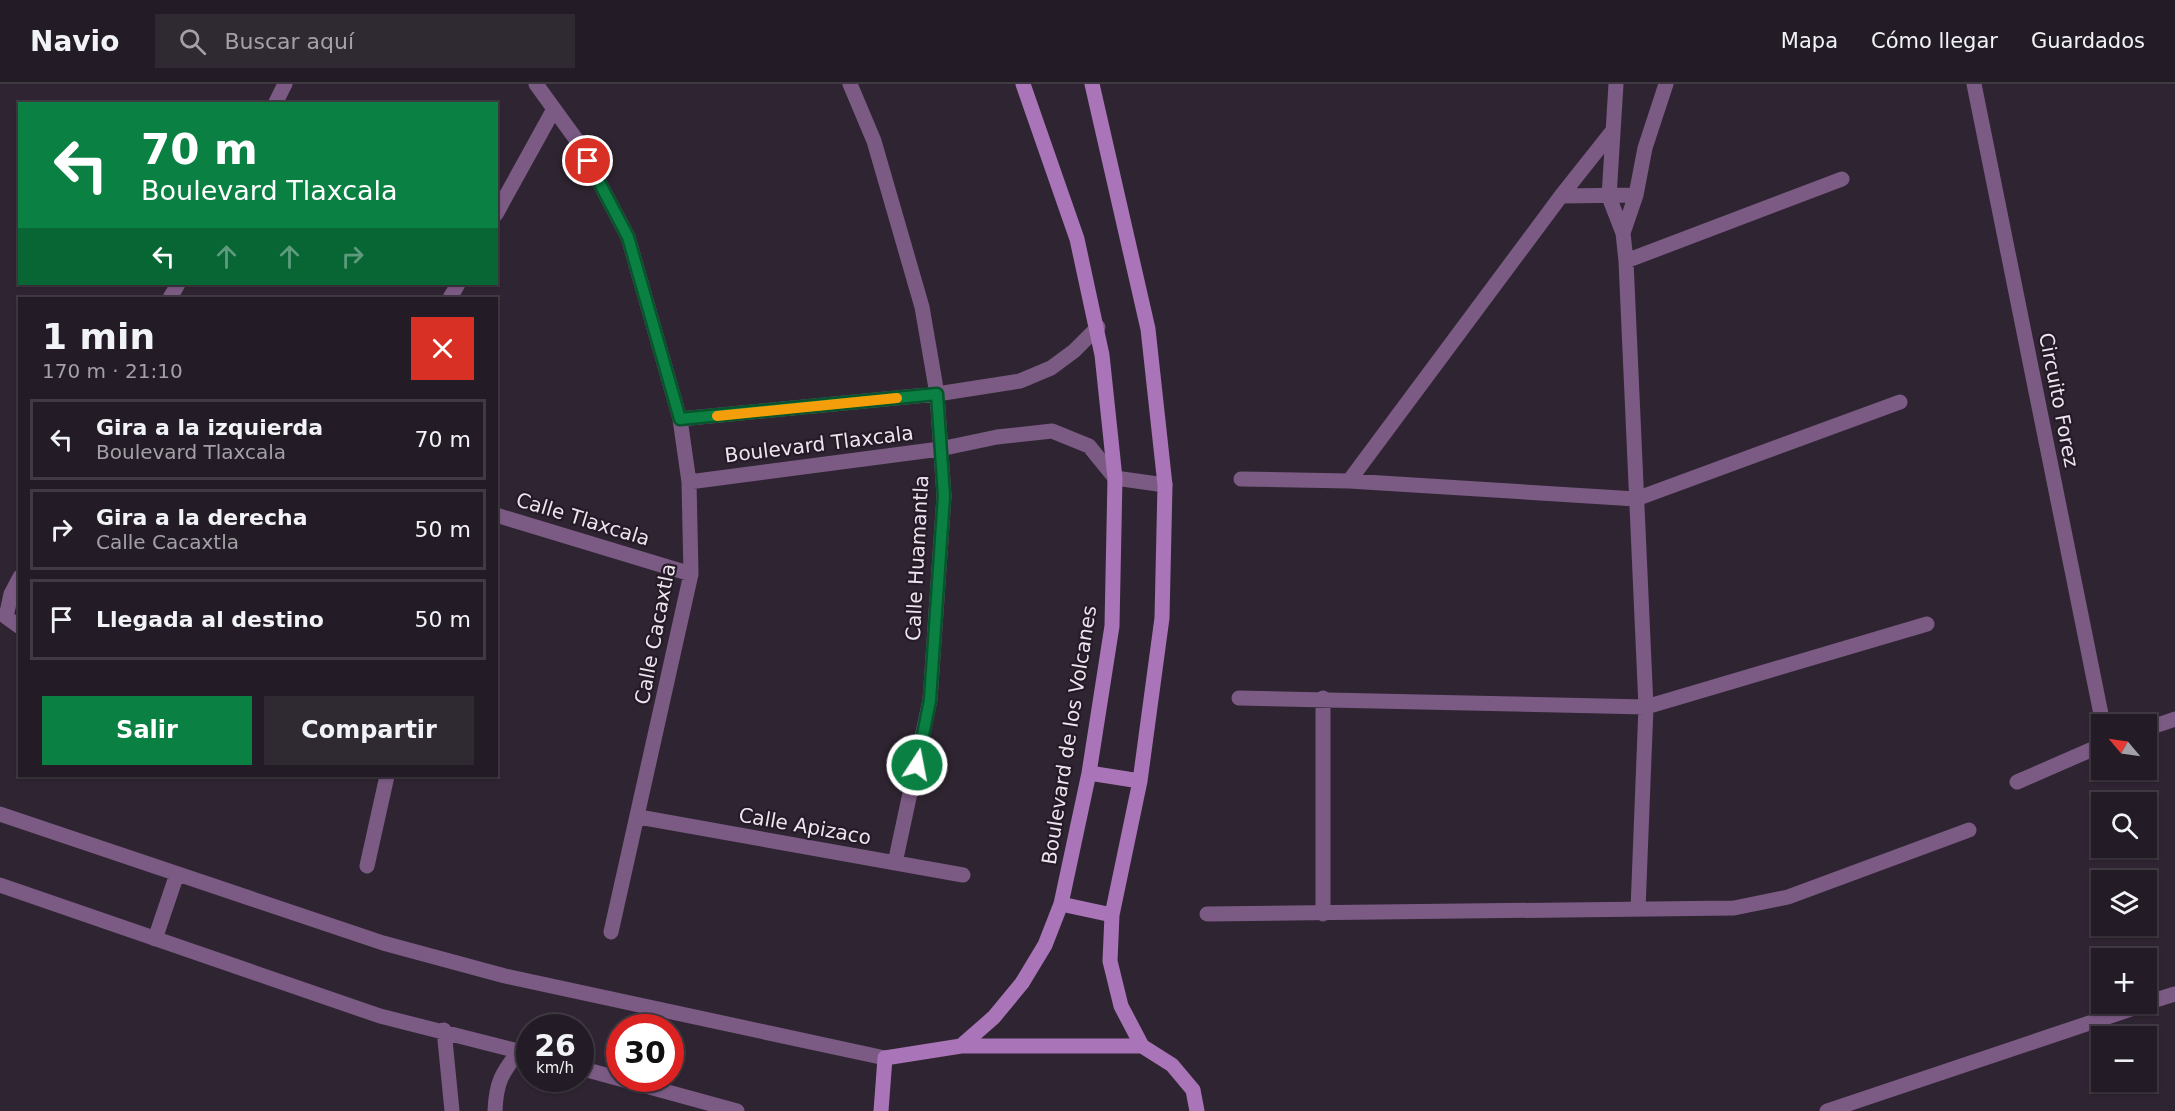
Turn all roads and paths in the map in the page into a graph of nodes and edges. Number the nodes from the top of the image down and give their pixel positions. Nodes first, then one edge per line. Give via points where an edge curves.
1 (285, 84) edge
2 (536, 84) edge
3 (850, 84) edge
4 (1023, 84) edge
5 (1092, 84) edge
6 (1616, 84) edge
7 (1666, 84) edge
8 (1974, 84) edge
9 (275, 102) edge
10 (554, 109) junction
11 (1611, 133) junction
12 (1842, 179) dead end
13 (1636, 195) junction
14 (1561, 196) junction
15 (1609, 197) junction
16 (498, 210) edge
17 (1623, 233) junction
18 (1626, 261) junction
19 (1098, 327) junction
20 (937, 394) junction
21 (1900, 402) dead end
22 (680, 419) junction
23 (940, 449) junction
24 (1115, 478) junction
25 (1241, 479) dead end
26 (1349, 481) junction
27 (689, 482) junction
28 (1165, 485) junction
29 (1636, 499) junction
30 (498, 515) edge
31 (692, 574) junction
32 (18, 581) edge
33 (1927, 624) dead end
34 (18, 626) edge
35 (1239, 698) dead end
36 (1323, 698) junction
37 (1646, 707) junction
38 (2101, 714) edge
39 (2175, 718) edge
40 (2157, 725) edge
41 (2091, 750) edge
42 (1089, 773) junction
43 (387, 777) edge
44 (1140, 781) junction
45 (2017, 782) dead end
46 (0, 814) edge
47 (639, 817) junction
48 (1969, 830) dead end
49 (895, 863) junction
50 (367, 866) dead end
51 (177, 874) junction
52 (963, 875) dead end
53 (0, 885) edge
54 (1061, 904) junction
55 (1638, 909) junction
56 (1207, 914) dead end
57 (1323, 914) junction
58 (1112, 915) junction
59 (611, 932) dead end
60 (155, 939) junction
61 (2175, 994) edge
62 (2157, 1000) edge
63 (2114, 1014) edge
64 (444, 1030) junction
65 (961, 1046) junction
66 (1142, 1046) junction
67 (516, 1051) edge
68 (885, 1058) junction
69 (516, 1060) edge
70 (594, 1072) edge
71 (452, 1111) edge
72 (495, 1111) edge
73 (737, 1111) edge
74 (881, 1111) edge
75 (1197, 1111) edge
76 (1827, 1111) edge

1 - 9 street
2 - 10 street, Calle Cacaxtla
3 - 20 street, Calle Huamantla via 874,141 922,307
4 - 19 street, Boulevard de los Volcanes via 1077,239
5 - 28 street via 1148,329
6 - 11 street
7 - 13 street via 1645,148
8 - 38 street, Circuito Forez
10 - 16 street
10 - 22 street, Calle Cacaxtla via 578,142 628,237
11 - 14 street
11 - 15 street
12 - 18 street
13 - 15 street
13 - 17 street
14 - 15 street
14 - 26 street
15 - 17 street
17 - 18 street
18 - 29 street
19 - 20 street, Boulevard Tlaxcala via 1051,368 1020,381
19 - 24 street, Boulevard de los Volcanes
20 - 22 street, Boulevard Tlaxcala
20 - 23 street, Calle Huamantla
21 - 29 street
22 - 27 street, Calle Cacaxtla
23 - 24 street, Boulevard Tlaxcala via 1052,431 1089,446
23 - 27 street, Boulevard Tlaxcala
23 - 49 street, Calle Huamantla via 944,496 930,700
24 - 28 street
24 - 42 street, Boulevard de los Volcanes via 1112,626
25 - 26 street
26 - 29 street
27 - 31 street, Calle Cacaxtla
28 - 44 street via 1162,618
29 - 37 street
30 - 31 street, Calle Tlaxcala
31 - 47 street, Calle Cacaxtla
32 - 34 street via 6,617
33 - 37 street
35 - 36 street
36 - 37 street
36 - 57 street
37 - 55 street
39 - 40 street
41 - 45 street
42 - 44 street
42 - 54 street, Boulevard de los Volcanes
43 - 50 street
44 - 58 street
46 - 51 street
47 - 49 street, Calle Apizaco
47 - 59 street, Calle Cacaxtla
48 - 55 street via 1788,897 1734,908
49 - 52 street, Calle Apizaco
51 - 60 street
51 - 68 street via 383,943 505,976
53 - 60 street
54 - 58 street
54 - 65 street, Boulevard de los Volcanes via 1045,945 1022,983 994,1017
55 - 57 street
56 - 57 street
58 - 66 street via 1110,961 1115,983 1121,1006
60 - 64 street via 380,1016
61 - 62 street
63 - 76 street
64 - 67 street
64 - 71 street
65 - 66 street
65 - 68 street
66 - 75 street via 1172,1065 1193,1090
68 - 74 street
69 - 72 street via 501,1074
70 - 73 street

